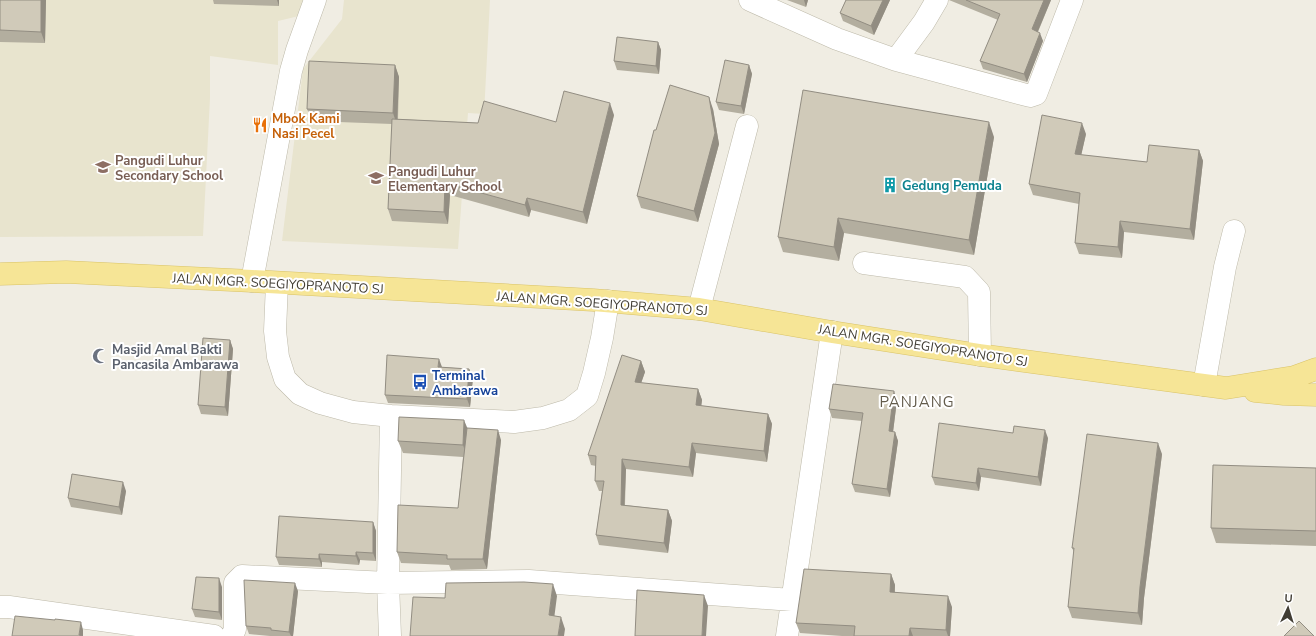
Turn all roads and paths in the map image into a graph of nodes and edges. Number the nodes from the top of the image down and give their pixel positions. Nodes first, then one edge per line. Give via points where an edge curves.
1 (315, 0) edge
2 (750, 0) edge
3 (937, 0) edge
4 (1072, 0) edge
5 (896, 60) junction
6 (747, 126) dead end
7 (1234, 231) dead end
8 (864, 263) dead end
9 (0, 274) edge
10 (252, 281) junction
11 (277, 282) junction
12 (608, 301) junction
13 (698, 309) junction
14 (832, 332) junction
15 (980, 355) junction
16 (1316, 369) edge
17 (1204, 385) junction
18 (1226, 388) junction
19 (1316, 395) edge
20 (391, 416) junction
21 (388, 583) junction
22 (792, 600) junction
23 (0, 607) edge
24 (214, 636) edge
25 (232, 636) edge
26 (390, 636) edge
27 (787, 636) edge

1 - 10 street via 291,71
2 - 5 street via 837,39
3 - 5 street
4 - 5 street via 1036,94 1030,96
6 - 13 street
7 - 17 street via 1225,266
8 - 15 street via 965,277 980,292
9 - 10 main road, JALAN MGR. SOEGIYOPRANOTO SJ via 66,272
10 - 11 main road, JALAN MGR. SOEGIYOPRANOTO SJ
11 - 12 main road, JALAN MGR. SOEGIYOPRANOTO SJ
11 - 20 street via 277,350 286,379 300,394 320,403 353,412
12 - 13 main road, JALAN MGR. SOEGIYOPRANOTO SJ
12 - 20 street via 602,338 587,396 569,410 543,418 514,422
13 - 14 main road, JALAN MGR. SOEGIYOPRANOTO SJ
14 - 15 main road, JALAN MGR. SOEGIYOPRANOTO SJ
14 - 22 street
15 - 17 main road, JALAN MGR. SOEGIYOPRANOTO SJ
16 - 18 main road, JALAN MGR. SOEGIYOPRANOTO SJ via 1294,377
17 - 18 main road, JALAN MGR. SOEGIYOPRANOTO SJ
18 - 19 main road
20 - 21 street
21 - 22 street via 529,581
21 - 25 street via 242,576 235,583 235,629
21 - 26 street
22 - 27 street
23 - 24 street

